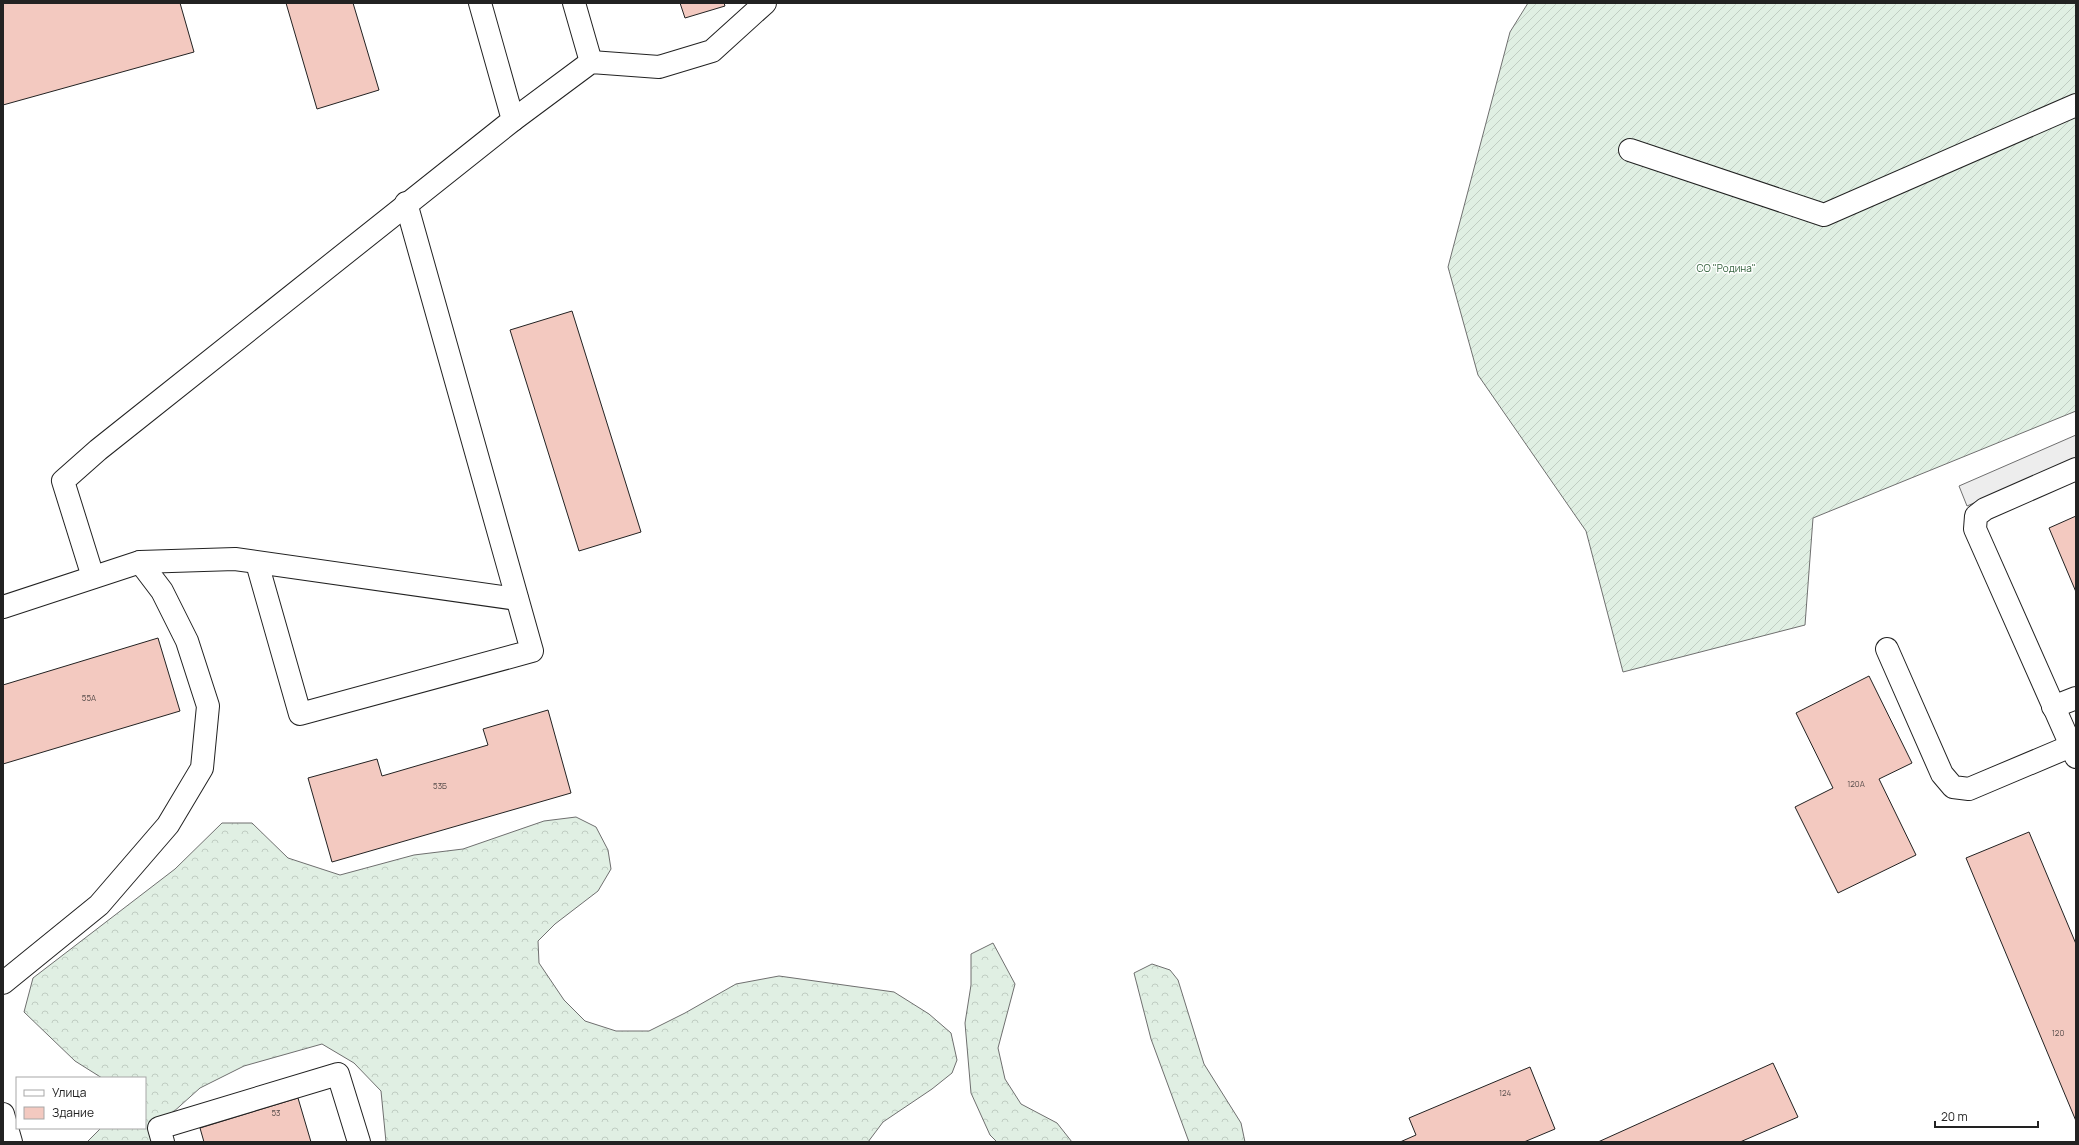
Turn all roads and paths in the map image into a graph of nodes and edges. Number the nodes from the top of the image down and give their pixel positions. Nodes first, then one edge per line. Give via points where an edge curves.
1 (480, 3) edge
2 (574, 3) edge
3 (765, 3) edge
4 (591, 62) junction
5 (2076, 105) edge
6 (513, 120) junction
7 (1630, 150) dead end
8 (406, 203) junction
9 (2076, 469) edge
10 (140, 562) junction
11 (257, 563) junction
12 (93, 577) junction
13 (517, 599) junction
14 (3, 607) edge
15 (1887, 649) dead end
16 (2076, 698) edge
17 (2053, 707) junction
18 (2073, 751) edge
19 (3, 983) edge
20 (3, 1114) edge
21 (11, 1142) edge
22 (163, 1142) edge
23 (359, 1142) edge

1 - 6 lane
2 - 4 lane
3 - 4 lane via 712,51 659,67
4 - 6 lane
5 - 7 lane via 1824,215
6 - 8 lane
8 - 12 lane via 98,450 63,481
8 - 13 lane
9 - 17 lane via 1985,509 1976,516 1975,528
10 - 11 lane via 235,559
10 - 12 lane
10 - 19 lane via 162,592 188,641 208,706 202,768 168,825 99,905
11 - 13 lane
11 - 13 lane via 300,714 532,651
12 - 14 lane
15 - 18 lane via 1942,774 1953,787 1969,789
16 - 17 lane
17 - 18 lane
20 - 21 lane
22 - 23 lane via 159,1128 338,1074

